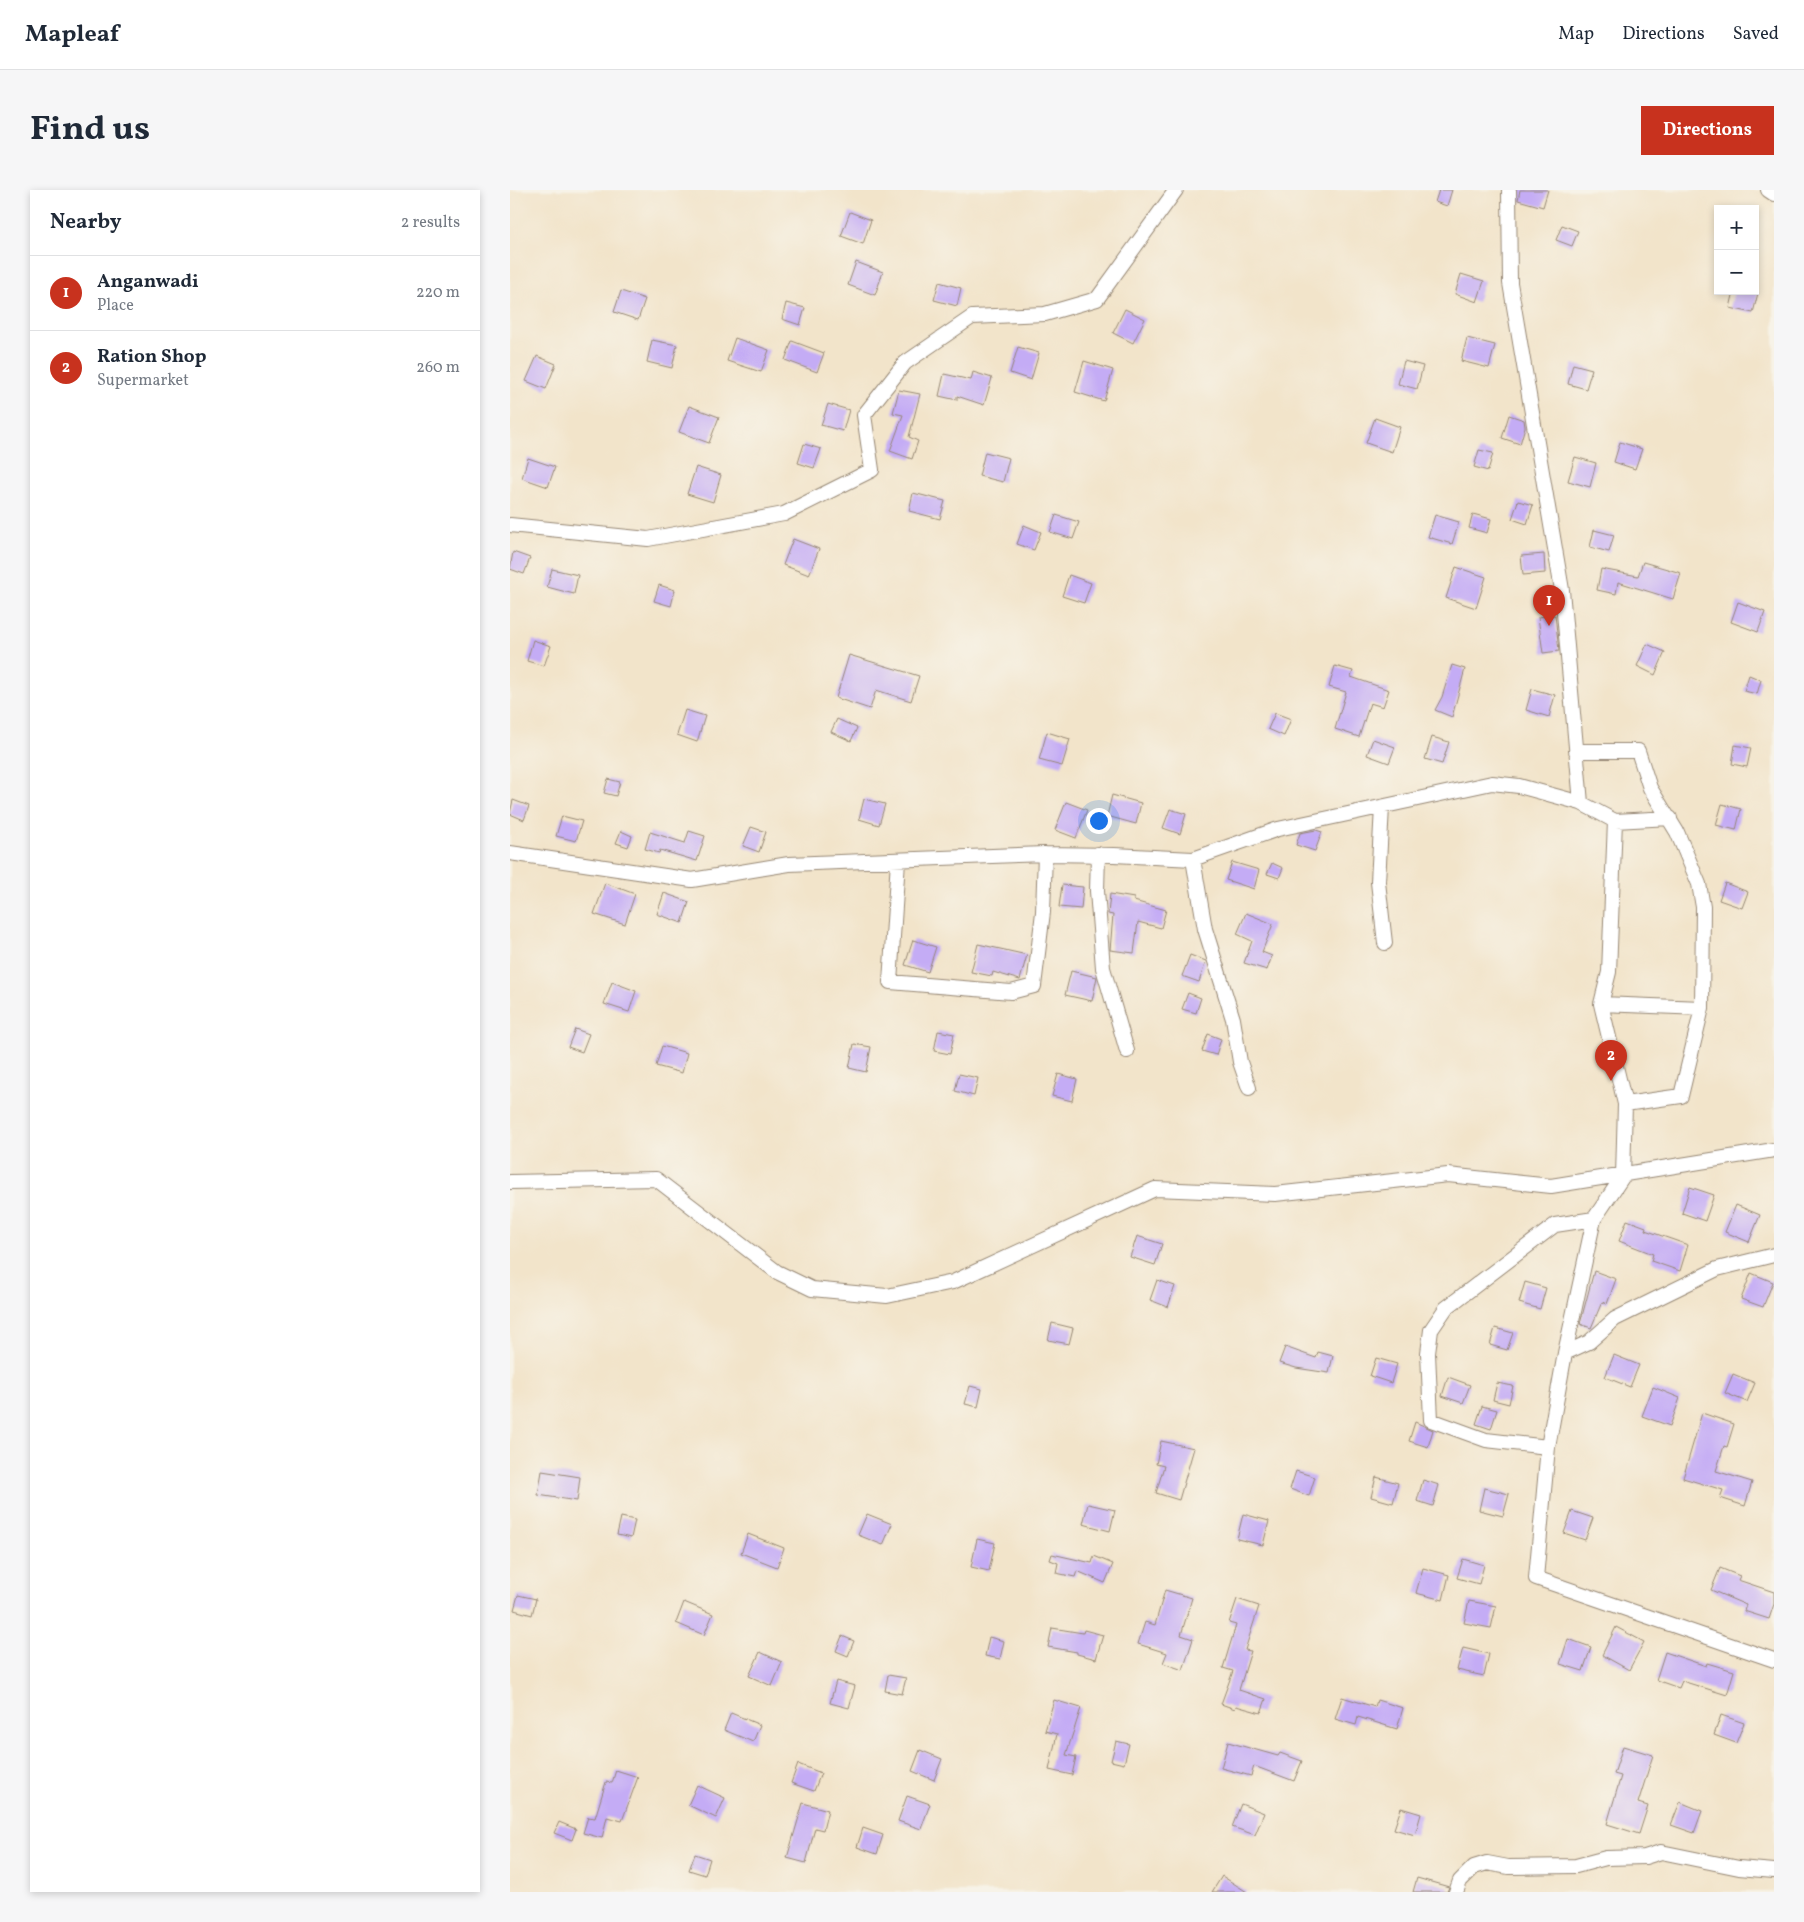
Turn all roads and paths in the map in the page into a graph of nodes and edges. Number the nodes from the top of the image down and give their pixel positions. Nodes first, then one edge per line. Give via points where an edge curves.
1 (1176, 190) edge
2 (1509, 190) edge
3 (1768, 190) edge
4 (1774, 194) edge
5 (510, 525) edge
6 (1576, 751) junction
7 (1581, 803) junction
8 (1382, 807) junction
9 (1670, 818) junction
10 (1614, 821) junction
11 (510, 853) edge
12 (1045, 854) junction
13 (1098, 854) junction
14 (1193, 859) junction
15 (898, 861) junction
16 (1385, 943) dead end
17 (1601, 1004) junction
18 (1702, 1008) junction
19 (1127, 1051) dead end
20 (1249, 1088) dead end
21 (1625, 1104) junction
22 (1774, 1150) edge
23 (1624, 1176) junction
24 (510, 1182) edge
25 (1594, 1219) junction
26 (1774, 1255) edge
27 (1565, 1353) junction
28 (1548, 1447) junction
29 (1774, 1660) edge
30 (1774, 1871) edge
31 (1456, 1892) edge

1 - 5 street via 1097,299 1045,314 972,318 905,363 864,415 872,470 784,514 648,539
2 - 6 street via 1510,283 1562,590
3 - 4 street
6 - 7 street
6 - 9 street via 1638,751 1650,788
7 - 8 street via 1519,786 1492,783
7 - 10 street
8 - 14 street via 1278,829
8 - 16 street via 1378,882
9 - 10 street
9 - 18 street via 1699,884 1703,907
10 - 17 street via 1608,972
11 - 15 street via 692,880 789,864
12 - 13 street
12 - 15 street
12 - 15 street via 1043,912 1034,986 1011,992 890,982
13 - 14 street
13 - 19 street via 1097,892 1103,968
14 - 20 street via 1205,929
17 - 18 street
17 - 21 street
18 - 21 street via 1681,1096
21 - 23 street
22 - 23 street
23 - 24 street via 1551,1186 1448,1175 1275,1194 1155,1189 953,1282 886,1296 812,1289 777,1272 656,1180
23 - 25 street
25 - 27 street
25 - 28 street via 1555,1225 1446,1308 1431,1330 1428,1353 1431,1420 1486,1440
26 - 27 street via 1717,1269 1615,1319 1589,1342
27 - 28 street
28 - 29 street via 1536,1578
30 - 31 street via 1739,1868 1661,1852 1644,1857 1606,1858 1576,1866 1508,1867 1487,1863 1474,1867 1460,1881

